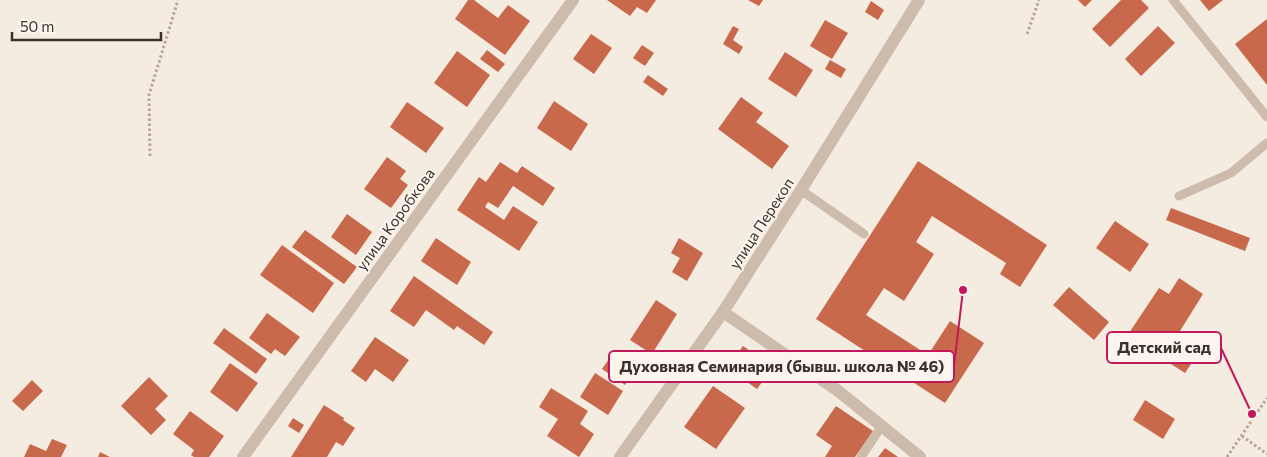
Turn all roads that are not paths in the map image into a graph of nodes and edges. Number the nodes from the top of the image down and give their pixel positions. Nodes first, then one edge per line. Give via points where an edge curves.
1 (573, 0) edge
2 (919, 0) edge
3 (1173, 0) edge
4 (1267, 117) edge
5 (1267, 143) edge
6 (802, 190) junction
7 (1179, 196) dead end
8 (864, 234) dead end
9 (723, 312) junction
10 (881, 427) junction
11 (243, 457) edge
12 (620, 457) edge
13 (861, 457) edge
14 (920, 457) edge

1 - 11 street, улица Коробкова
2 - 6 street, улица Перекоп
3 - 4 lane
5 - 7 lane via 1231,173
6 - 8 lane
6 - 9 street, улица Перекоп
9 - 10 street via 836,390
9 - 12 street, улица Перекоп
10 - 13 lane
10 - 14 street

